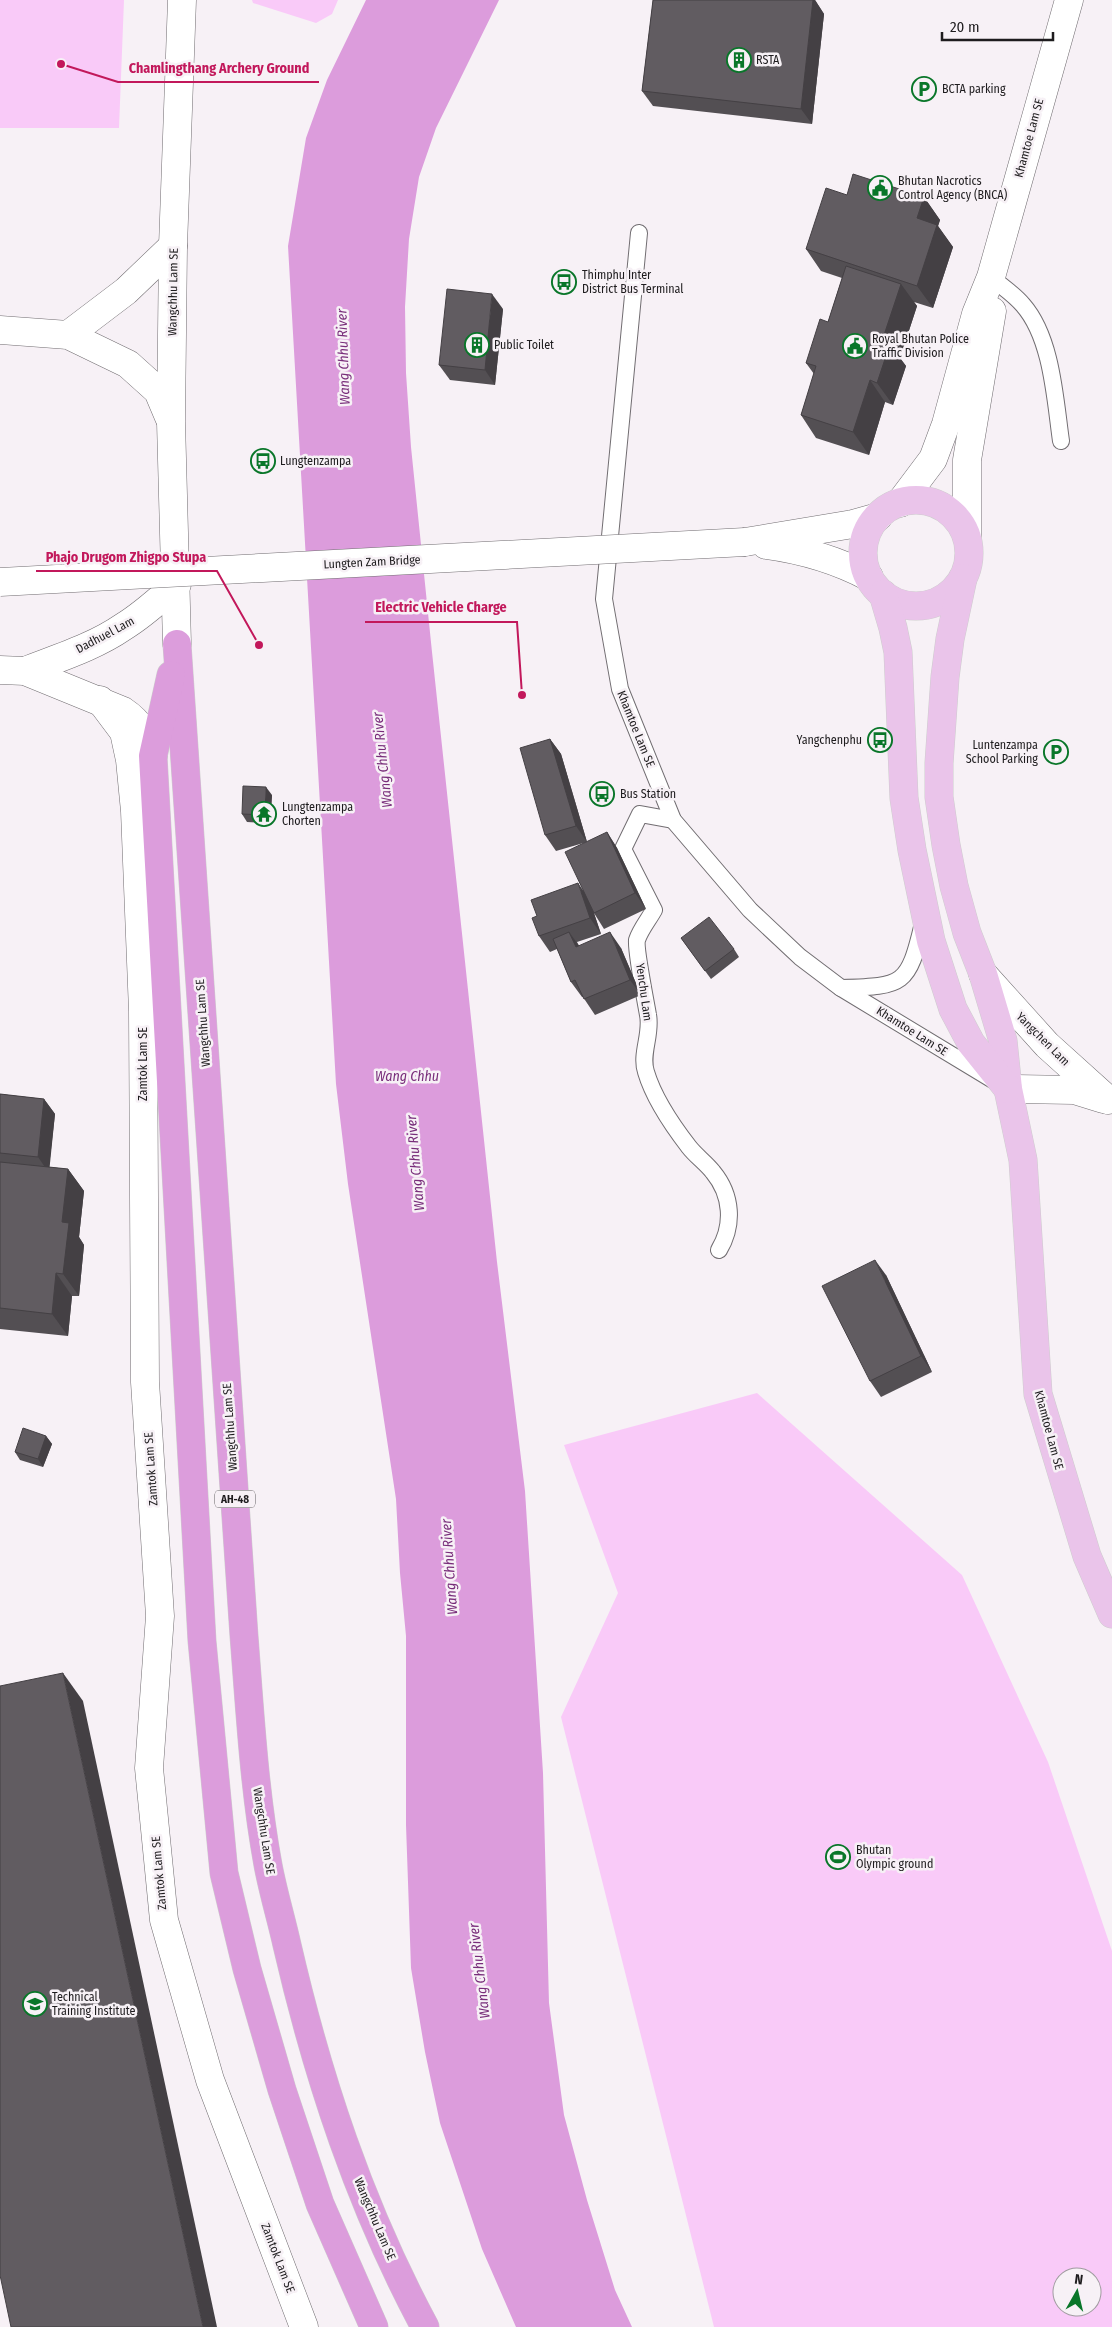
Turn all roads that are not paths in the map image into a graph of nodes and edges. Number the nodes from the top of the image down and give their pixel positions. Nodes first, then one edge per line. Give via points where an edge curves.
1 (182, 0) edge
2 (1069, 0) edge
3 (639, 233) dead end
4 (174, 246) junction
5 (991, 276) junction
6 (0, 330) edge
7 (68, 335) junction
8 (171, 422) junction
9 (1061, 441) dead end
10 (889, 510) junction
11 (967, 536) junction
12 (745, 542) junction
13 (964, 578) junction
14 (0, 582) edge
15 (177, 584) junction
16 (876, 585) junction
17 (177, 644) junction
18 (13, 671) edge
19 (100, 700) junction
20 (153, 756) junction
21 (673, 820) junction
22 (926, 912) junction
23 (983, 974) junction
24 (841, 988) junction
25 (1008, 1089) junction
26 (1110, 1102) edge
27 (719, 1250) dead end
28 (1112, 1614) edge
29 (304, 2327) edge
30 (374, 2327) edge
31 (425, 2327) edge

1 - 4 main road, Wangchhu Lam SE
2 - 5 main road, Khamtoe Lam SE
3 - 21 lane, Khamtoe Lam SE via 604,599 620,689
4 - 7 main road via 126,291
4 - 8 main road, Wangchhu Lam SE
5 - 9 lane via 1023,304 1035,322 1049,364
5 - 10 main road, Khamtoe Lam SE via 976,314 946,424 933,459
5 - 11 main road, Khamtoe Lam SE via 992,318 967,460
6 - 7 main road
7 - 8 main road via 128,364 158,391
8 - 15 main road, Wangchhu Lam SE
10 - 11 main road via 916,500 932,503 959,521
10 - 12 main road via 853,524
10 - 16 main road via 869,530 864,545 864,562
11 - 13 main road via 970,550
12 - 14 main road, Lungten Zam Bridge, bridge
12 - 16 main road via 826,558
13 - 16 main road via 941,600 927,605 911,606 896,602
13 - 23 main road, Khamtoe Lam SE via 945,677 939,797 954,886
15 - 17 main road, Wangchhu Lam SE
15 - 18 main road, Dadhuel Lam via 121,629 91,644
16 - 22 main road, Khamtoe Lam SE via 893,628 898,652 904,798
17 - 20 highway
17 - 31 highway, Wangchhu Lam SE / AH-48 via 244,1636 254,1761 268,1864 320,2076 361,2190
18 - 19 main road
19 - 20 main road via 136,720 146,734
19 - 29 main road, Zamtok Lam SE via 124,732 135,811 143,1012 145,1382 160,1616 149,1768 164,1920 210,2080
20 - 30 highway via 202,1641 224,1873 247,1969 282,2090 314,2186
21 - 24 lane, Khamtoe Lam SE via 750,910 800,957
21 - 27 lane, Yenchu Lam via 640,814 623,849 654,910 637,941 650,1031 645,1070 672,1125 716,1175 724,1189 730,1210 725,1241
22 - 24 lane via 908,972 896,982 876,987
22 - 25 main road, Khamtoe Lam SE via 931,942 953,1009 971,1043
23 - 25 main road, Khamtoe Lam SE via 1003,1041
23 - 26 main road, Yangchen Lam via 1047,1045
24 - 25 lane, Khamtoe Lam SE
25 - 26 main road, Yangchen Lam via 1074,1090
25 - 28 main road, Khamtoe Lam SE via 1024,1160 1038,1394 1087,1556

